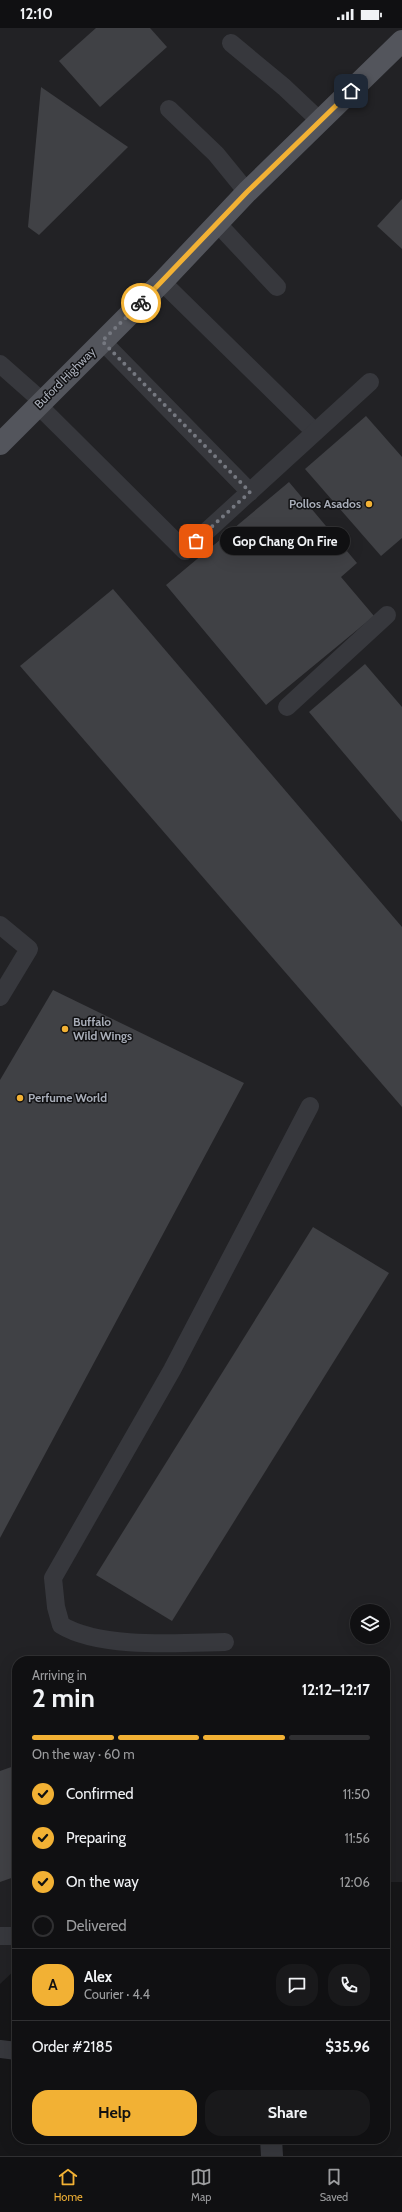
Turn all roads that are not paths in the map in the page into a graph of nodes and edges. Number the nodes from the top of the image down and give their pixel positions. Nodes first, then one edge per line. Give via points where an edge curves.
1 (402, 41) edge
2 (231, 43) dead end
3 (168, 109) dead end
4 (320, 121) junction
5 (247, 192) junction
6 (217, 223) junction
7 (162, 282) junction
8 (277, 287) dead end
9 (102, 341) junction
10 (0, 364) edge
11 (370, 382) dead end
12 (41, 404) junction
13 (315, 432) junction
14 (0, 444) edge
15 (250, 492) junction
16 (387, 615) dead end
17 (287, 707) dead end
18 (0, 925) edge
19 (0, 997) edge
20 (310, 1106) dead end
21 (224, 1642) dead end
22 (0, 1936) edge
23 (12, 1936) edge
24 (0, 2049) edge
25 (12, 2050) edge
26 (271, 2144) edge
27 (272, 2156) edge

1 - 4 main road, Buford Highway
2 - 4 lane
3 - 5 lane via 216,154
4 - 5 main road, Buford Highway
5 - 6 main road, Buford Highway
6 - 7 main road, Buford Highway
6 - 8 lane
7 - 9 main road, Buford Highway
7 - 13 lane
9 - 12 main road, Buford Highway
9 - 15 lane
10 - 12 lane
11 - 13 lane
12 - 14 main road, Buford Highway
12 - 15 lane via 185,551
13 - 15 lane
16 - 17 lane
18 - 19 lane via 29,949
20 - 21 lane via 172,1370 53,1578 61,1625 74,1633 119,1640
22 - 23 lane
24 - 25 lane
26 - 27 street

